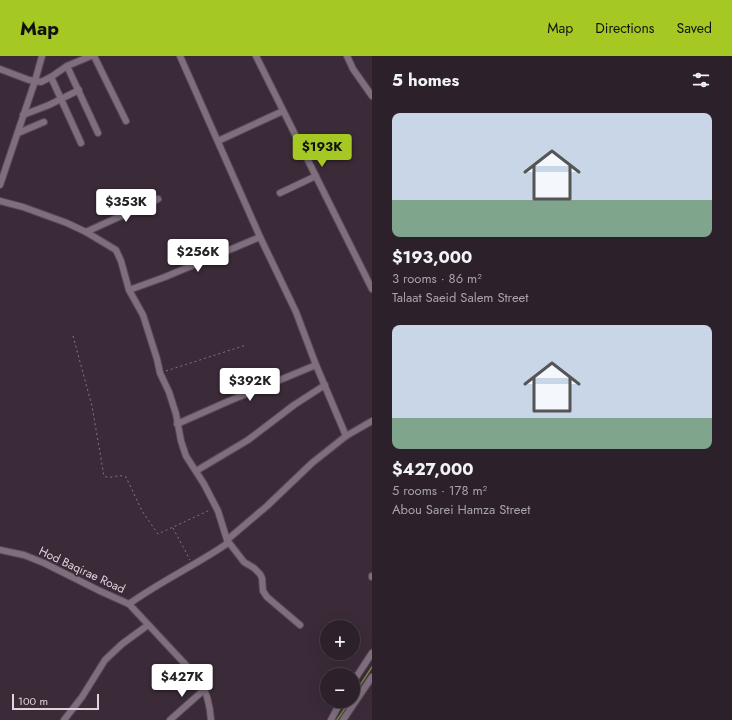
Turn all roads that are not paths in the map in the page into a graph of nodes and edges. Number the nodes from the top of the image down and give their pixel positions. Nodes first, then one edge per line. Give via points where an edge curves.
1 (42, 56) edge
2 (90, 56) edge
3 (94, 56) edge
4 (180, 56) edge
5 (256, 56) edge
6 (347, 56) edge
7 (67, 66) junction
8 (0, 69) edge
9 (51, 77) junction
10 (35, 81) junction
11 (79, 90) junction
12 (372, 96) edge
13 (61, 99) junction
14 (283, 111) junction
15 (23, 115) junction
16 (44, 122) dead end
17 (126, 122) dead end
18 (98, 132) dead end
19 (18, 133) junction
20 (218, 141) junction
21 (81, 143) dead end
22 (316, 176) junction
23 (0, 185) edge
24 (280, 193) dead end
25 (158, 199) dead end
26 (0, 201) edge
27 (86, 232) junction
28 (260, 237) junction
29 (372, 289) edge
30 (129, 290) junction
31 (316, 365) junction
32 (324, 385) junction
33 (372, 421) edge
34 (177, 424) junction
35 (346, 436) junction
36 (196, 471) junction
37 (227, 540) junction
38 (0, 550) edge
39 (129, 604) junction
40 (148, 625) junction
41 (300, 626) dead end
42 (372, 653) edge
43 (360, 671) edge
44 (372, 677) edge
45 (205, 689) junction
46 (338, 708) edge
47 (64, 720) edge
48 (170, 720) edge
49 (211, 720) edge
50 (331, 720) edge
51 (343, 720) edge

1 - 10 street
2 - 7 street
3 - 17 street
4 - 20 street
5 - 14 street
6 - 12 street
7 - 9 street
7 - 11 street
8 - 10 street
9 - 10 street via 41,82
9 - 13 street
10 - 15 street
11 - 13 street
11 - 18 street
13 - 15 street
13 - 21 street
14 - 20 street
14 - 22 street
15 - 19 street
16 - 19 street
19 - 23 street
20 - 28 street
22 - 24 street
22 - 29 street
25 - 27 street
26 - 27 street via 47,215
27 - 30 street via 116,250
28 - 30 street
28 - 31 street via 296,312
30 - 34 street via 143,315 160,373 176,414
31 - 32 street
31 - 34 street
32 - 35 street
32 - 36 street via 294,404 248,440
33 - 35 street
34 - 36 street via 186,456
35 - 37 street via 312,463
36 - 37 street via 216,507
37 - 39 street via 228,543 194,566 146,591
37 - 41 street via 244,562 260,574 267,597
38 - 39 street, Hod Baqirae Road via 44,563
39 - 40 street, Hod Baqirae Road
40 - 45 street, Hod Baqirae Road via 192,670
40 - 47 street via 105,660
42 - 43 street
44 - 51 street
45 - 48 street
45 - 49 street, Hod Baqirae Road
46 - 50 street

